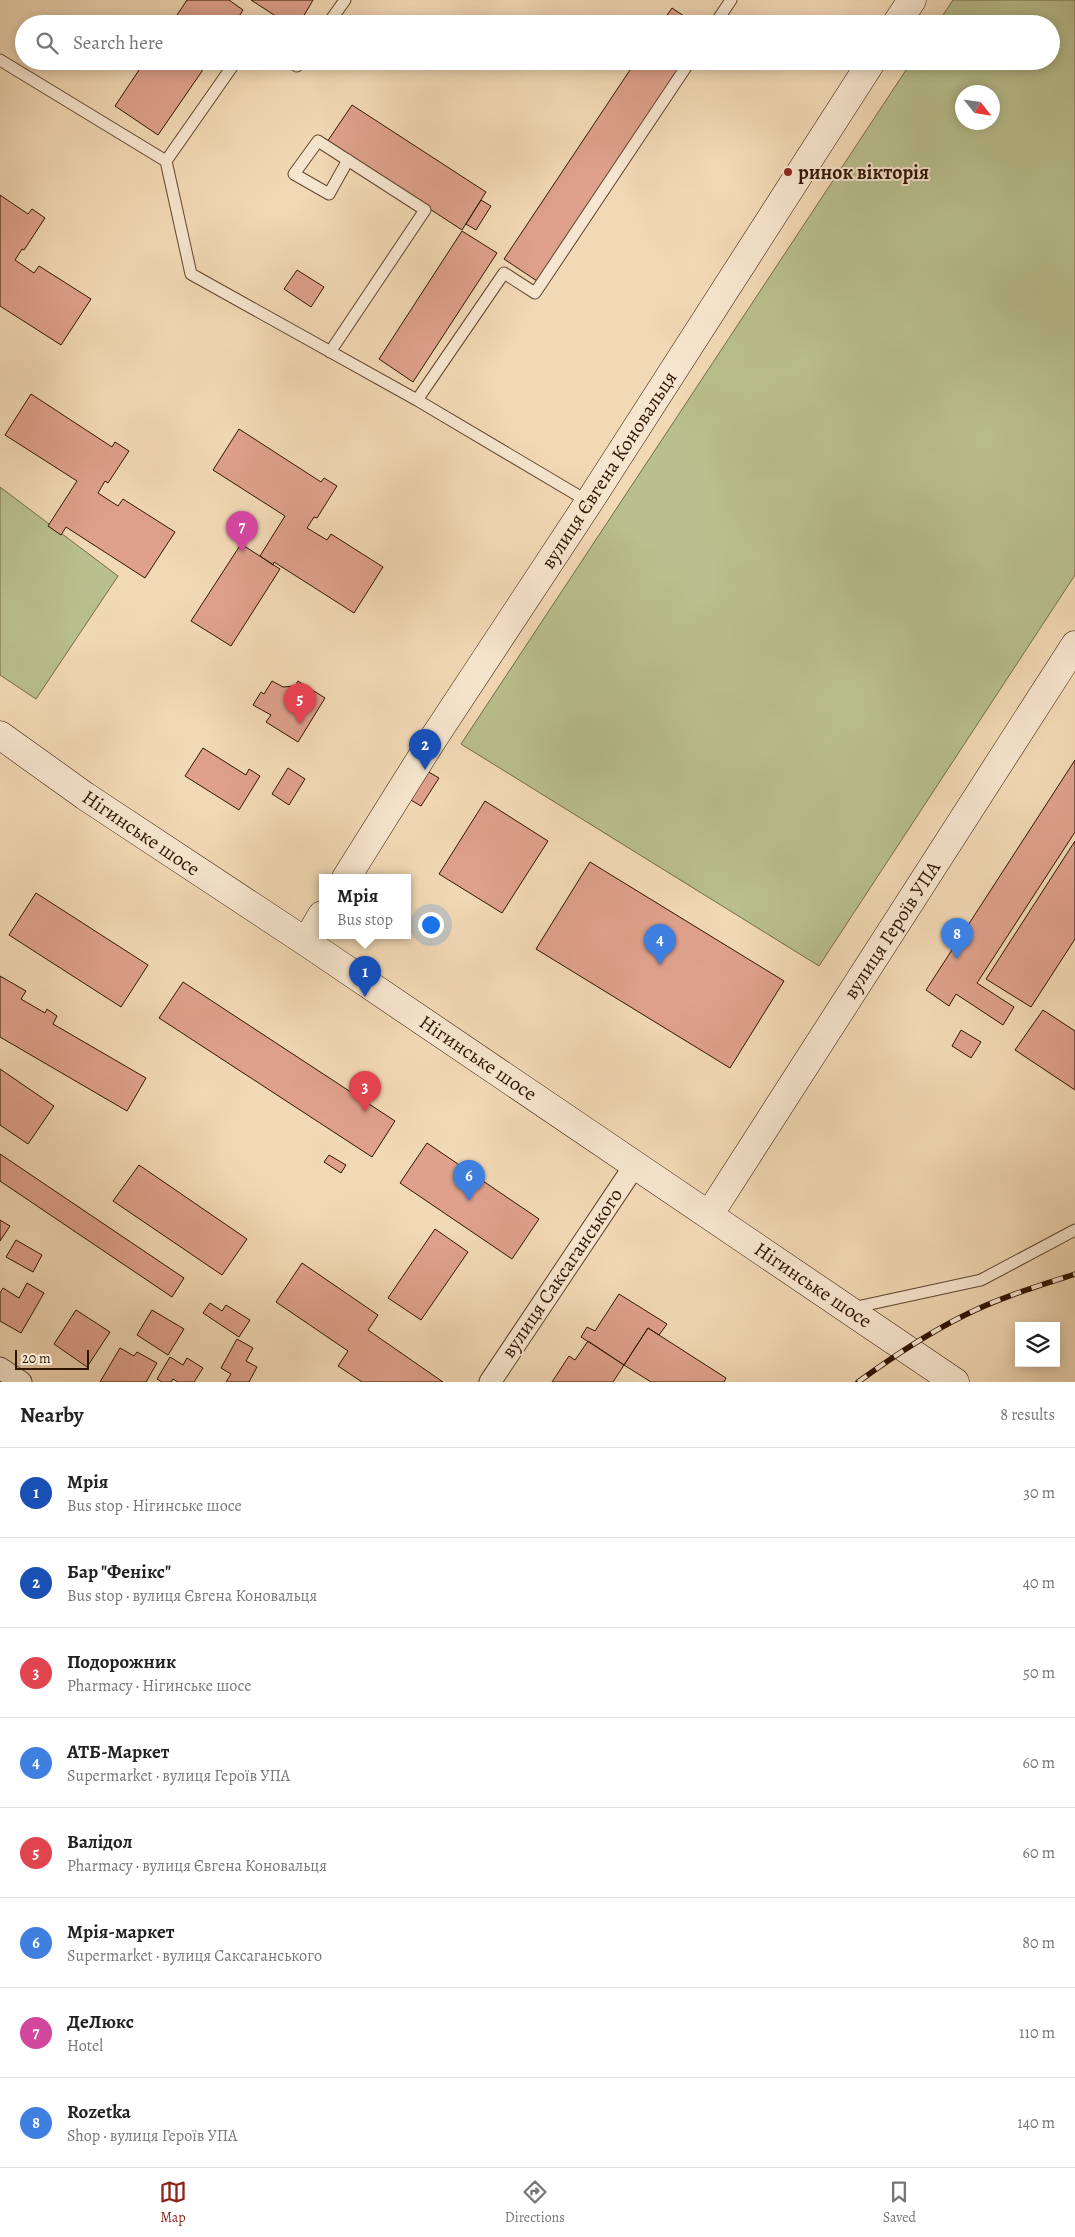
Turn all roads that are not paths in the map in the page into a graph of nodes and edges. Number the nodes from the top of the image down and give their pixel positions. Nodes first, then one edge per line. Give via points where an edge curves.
1 (345, 0) edge
2 (731, 0) edge
3 (912, 0) edge
4 (334, 15) edge
5 (721, 15) edge
6 (902, 15) edge
7 (0, 60) edge
8 (15, 69) edge
9 (16, 70) edge
10 (230, 70) edge
11 (684, 70) edge
12 (866, 70) edge
13 (348, 160) junction
14 (166, 161) junction
15 (330, 352) junction
16 (417, 400) junction
17 (589, 502) junction
18 (1075, 646) edge
19 (1, 738) edge
20 (348, 874) edge
21 (319, 920) edge
22 (306, 942) junction
23 (635, 1165) junction
24 (709, 1215) junction
25 (1075, 1230) edge
26 (847, 1309) junction
27 (0, 1368) edge
28 (21, 1382) edge
29 (490, 1382) edge
30 (955, 1382) edge

1 - 4 lane
2 - 5 lane
3 - 6 street
7 - 8 lane
9 - 14 lane
10 - 14 lane
11 - 16 lane via 535,293 504,273
12 - 17 street, вулиця Євгена Коновальця
13 - 13 lane via 318,141 294,174 329,194
13 - 15 lane via 425,210
14 - 15 lane via 191,274
15 - 16 lane
16 - 17 lane
17 - 20 street, вулиця Євгена Коновальця via 432,739
18 - 24 street, вулиця Героїв УПА
19 - 22 street, Нігинське шосе
21 - 22 street
22 - 23 street, Нігинське шосе
23 - 24 street, Нігинське шосе
23 - 29 street, вулиця Саксаганського
24 - 26 street, Нігинське шосе
25 - 26 lane via 981,1280
26 - 30 street, Нігинське шосе
27 - 28 street

